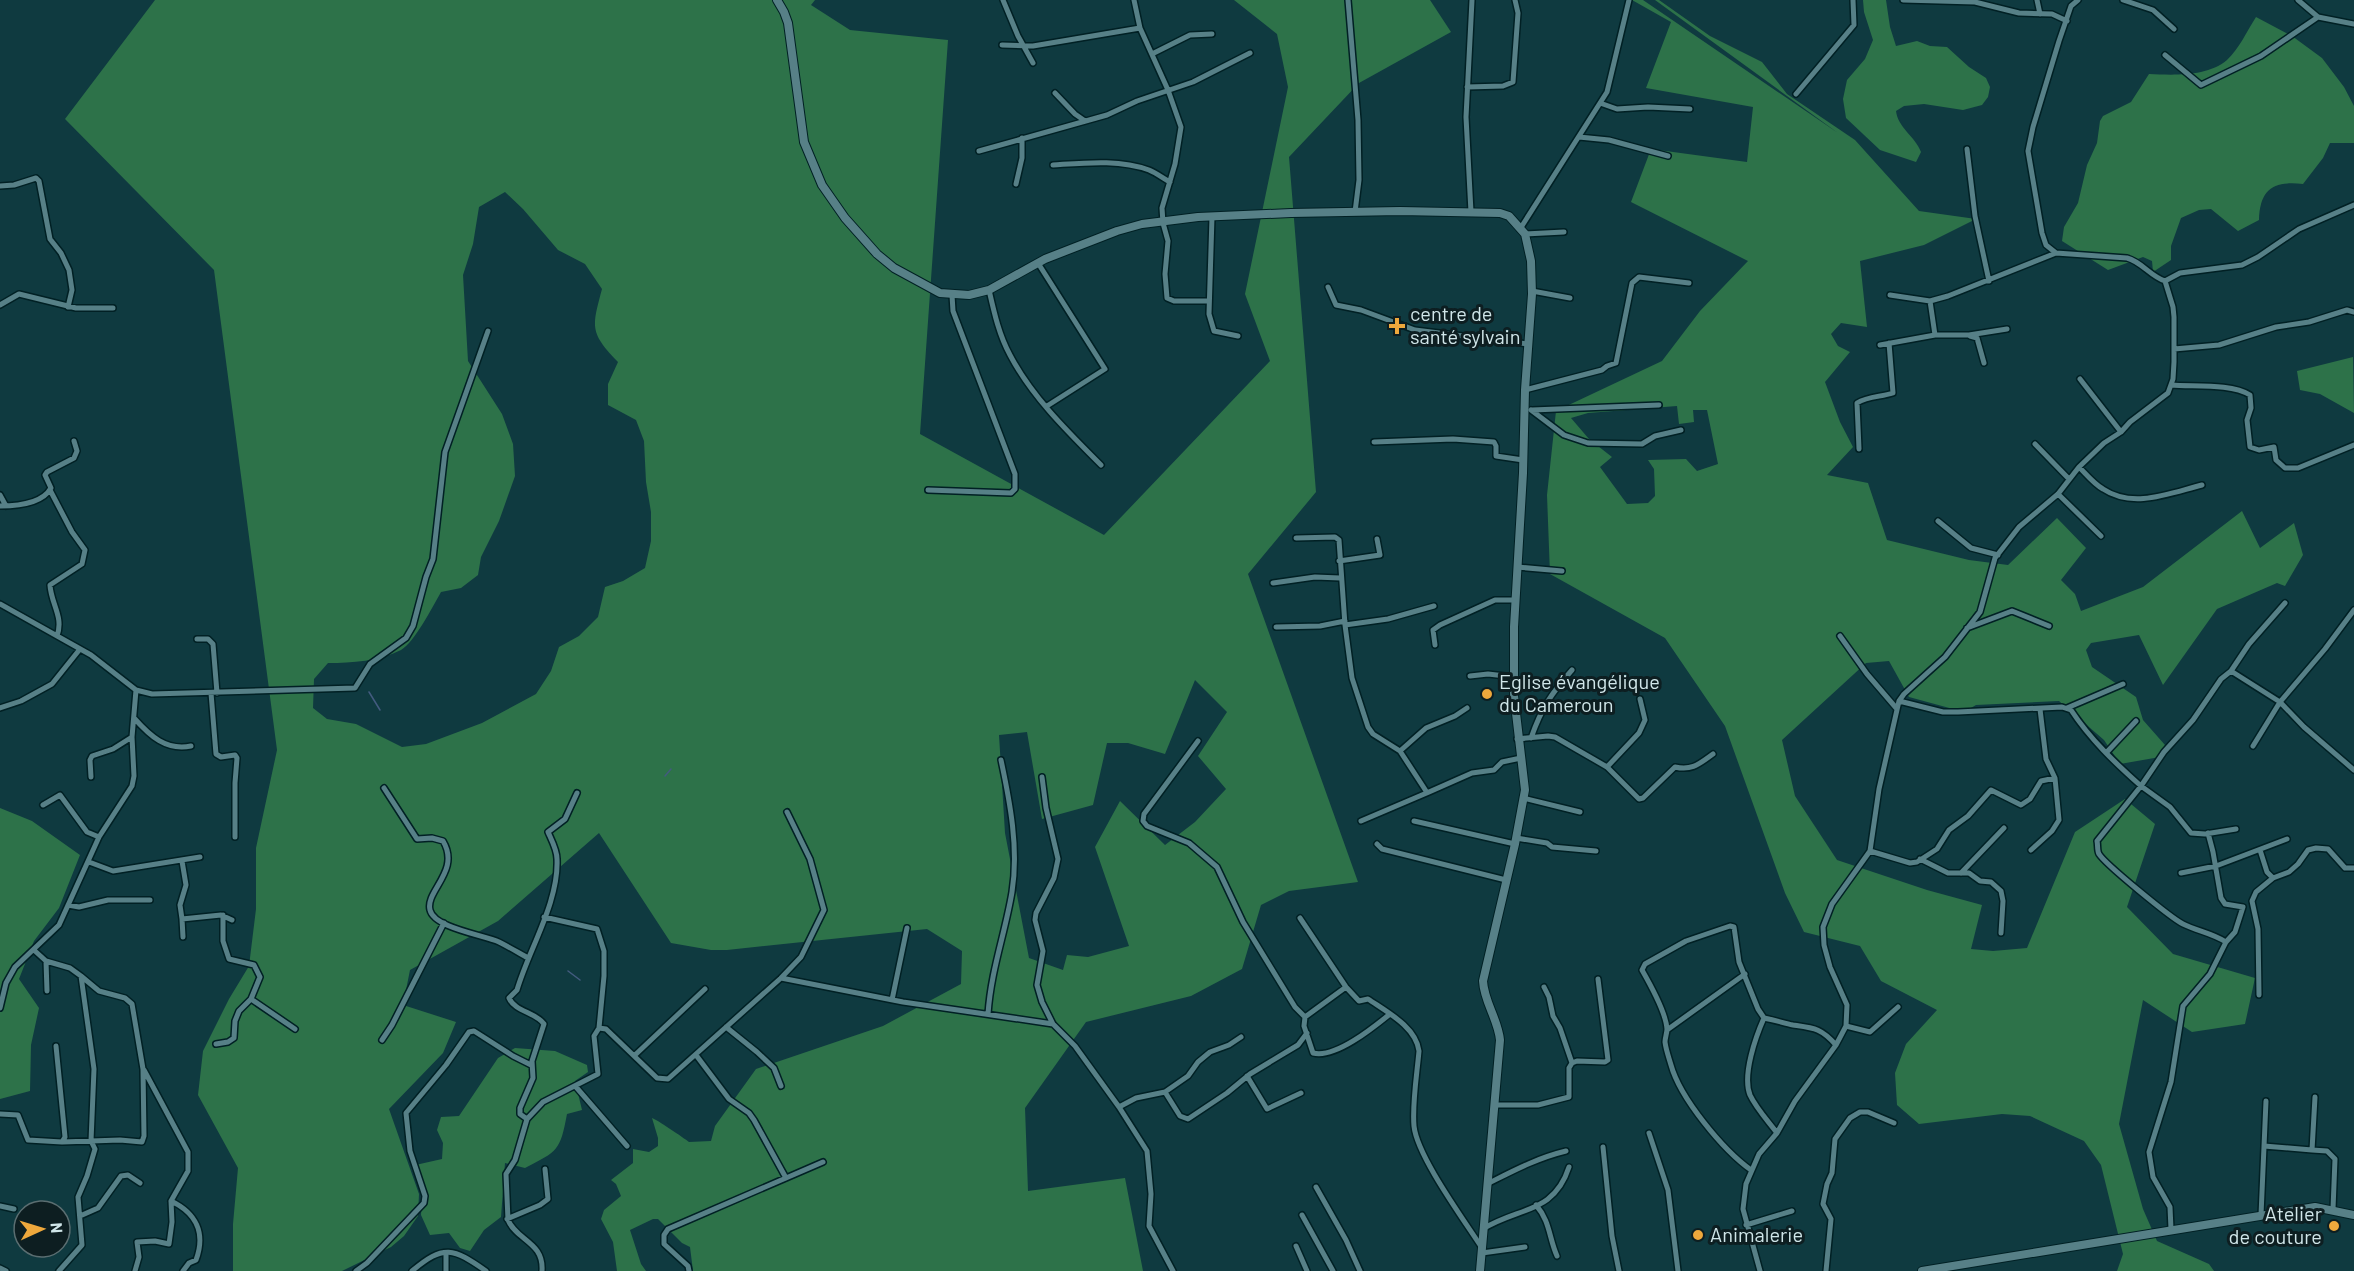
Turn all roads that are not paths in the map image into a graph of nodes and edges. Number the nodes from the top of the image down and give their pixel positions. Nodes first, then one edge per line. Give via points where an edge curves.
1 (1003, 0) edge
2 (1134, 0) edge
3 (1348, 0) edge
4 (1472, 0) edge
5 (1515, 0) edge
6 (1629, 0) edge
7 (1852, 0) edge
8 (1903, 0) edge
9 (2037, 0) edge
10 (2078, 0) edge
11 (2122, 0) edge
12 (2298, 0) edge
13 (780, 1) edge
14 (1975, 1) edge
15 (2040, 14) junction
16 (2318, 17) junction
17 (2067, 21) junction
18 (2354, 24) edge
19 (1140, 28) junction
20 (2174, 29) dead end
21 (1212, 34) dead end
22 (1002, 45) dead end
23 (1023, 46) junction
24 (1250, 53) dead end
25 (1152, 54) junction
26 (2165, 55) dead end
27 (1033, 63) dead end
28 (1467, 87) junction
29 (1168, 90) junction
30 (1055, 93) dead end
31 (1796, 94) dead end
32 (1600, 103) junction
33 (1690, 109) dead end
34 (1085, 121) junction
35 (1579, 137) junction
36 (1022, 138) junction
37 (1967, 149) dead end
38 (979, 151) dead end
39 (1668, 156) dead end
40 (1053, 165) dead end
41 (1170, 182) junction
42 (1017, 184) dead end
43 (0, 186) edge
44 (2354, 205) edge
45 (1355, 212) junction
46 (1471, 212) junction
47 (1212, 217) junction
48 (1163, 223) junction
49 (1523, 231) junction
50 (1564, 232) dead end
51 (2056, 253) junction
52 (1038, 263) junction
53 (1989, 281) junction
54 (2165, 281) junction
55 (1689, 283) dead end
56 (1328, 287) dead end
57 (989, 290) junction
58 (1532, 291) junction
59 (952, 295) junction
60 (1890, 295) dead end
61 (1570, 298) dead end
62 (1930, 301) junction
63 (1209, 302) junction
64 (0, 305) edge
65 (68, 307) junction
66 (113, 308) dead end
67 (2354, 312) edge
68 (2007, 329) dead end
69 (488, 331) dead end
70 (1935, 335) junction
71 (1969, 335) junction
72 (1238, 336) dead end
73 (1889, 343) junction
74 (1528, 344) junction
75 (1881, 345) dead end
76 (2174, 349) junction
77 (1984, 363) dead end
78 (2080, 379) dead end
79 (2170, 385) junction
80 (1525, 390) junction
81 (1659, 405) dead end
82 (1047, 406) junction
83 (1528, 410) junction
84 (1681, 430) dead end
85 (2121, 432) junction
86 (74, 441) dead end
87 (1374, 442) dead end
88 (2034, 444) dead end
89 (2354, 445) edge
90 (1859, 449) dead end
91 (1523, 460) junction
92 (1101, 465) dead end
93 (2079, 467) junction
94 (2069, 479) junction
95 (2202, 485) dead end
96 (50, 490) junction
97 (928, 490) dead end
98 (2058, 494) junction
99 (0, 495) edge
100 (3, 506) edge
101 (1938, 521) dead end
102 (2101, 536) dead end
103 (1296, 538) dead end
104 (1377, 539) dead end
105 (1998, 555) junction
106 (1340, 561) junction
107 (1517, 567) junction
108 (1562, 571) dead end
109 (1340, 578) junction
110 (1273, 583) dead end
111 (1515, 600) junction
112 (2285, 603) dead end
113 (0, 604) edge
114 (1434, 606) dead end
115 (2354, 610) edge
116 (1345, 623) junction
117 (2049, 626) dead end
118 (1276, 627) dead end
119 (1966, 629) junction
120 (57, 636) junction
121 (1840, 636) dead end
122 (196, 639) dead end
123 (1435, 645) dead end
124 (80, 649) junction
125 (1572, 670) dead end
126 (2231, 671) junction
127 (1470, 676) dead end
128 (1514, 677) junction
129 (2123, 684) dead end
130 (136, 690) junction
131 (214, 693) junction
132 (1640, 699) dead end
133 (1899, 701) junction
134 (2280, 702) junction
135 (0, 708) edge
136 (1467, 708) dead end
137 (2067, 708) junction
138 (2040, 709) junction
139 (1897, 710) junction
140 (134, 718) junction
141 (2136, 721) dead end
142 (132, 737) junction
143 (1531, 738) junction
144 (1517, 739) junction
145 (1198, 741) dead end
146 (191, 746) dead end
147 (2253, 746) dead end
148 (1400, 751) junction
149 (2106, 753) junction
150 (1713, 754) dead end
151 (1521, 758) junction
152 (1001, 760) dead end
153 (1607, 767) junction
154 (2354, 770) edge
155 (91, 777) dead end
156 (1042, 777) dead end
157 (2055, 778) junction
158 (2141, 786) junction
159 (384, 788) dead end
160 (1429, 792) junction
161 (577, 793) dead end
162 (1523, 798) junction
163 (43, 805) dead end
164 (787, 812) dead end
165 (1580, 812) dead end
166 (1361, 821) dead end
167 (1414, 821) dead end
168 (2004, 828) dead end
169 (2236, 829) dead end
170 (2208, 833) junction
171 (99, 837) junction
172 (235, 837) dead end
173 (2287, 839) dead end
174 (1515, 841) junction
175 (1377, 844) dead end
176 (1870, 850) junction
177 (2031, 850) dead end
178 (2260, 850) junction
179 (1596, 851) dead end
180 (200, 857) dead end
181 (1920, 860) junction
182 (182, 861) junction
183 (88, 862) junction
184 (2216, 866) junction
185 (2354, 868) edge
186 (1961, 873) junction
187 (2181, 873) dead end
188 (2273, 878) junction
189 (1506, 880) junction
190 (150, 900) dead end
191 (68, 905) junction
192 (223, 915) junction
193 (544, 917) junction
194 (1300, 918) dead end
195 (182, 919) junction
196 (232, 920) dead end
197 (444, 923) junction
198 (907, 928) dead end
199 (2001, 933) dead end
200 (183, 937) dead end
201 (2226, 942) junction
202 (35, 951) junction
203 (528, 958) junction
204 (45, 961) junction
205 (1745, 974) junction
206 (81, 976) junction
207 (781, 978) junction
208 (1598, 980) dead end
209 (1346, 987) junction
210 (1544, 987) dead end
211 (705, 989) dead end
212 (47, 991) dead end
213 (2259, 995) dead end
214 (251, 999) junction
215 (892, 1000) junction
216 (1898, 1007) dead end
217 (0, 1008) edge
218 (988, 1014) junction
219 (1390, 1014) junction
220 (1305, 1017) junction
221 (1764, 1018) junction
222 (1053, 1024) junction
223 (1846, 1026) junction
224 (726, 1027) junction
225 (599, 1028) junction
226 (295, 1029) dead end
227 (1667, 1030) junction
228 (1307, 1033) junction
229 (1241, 1037) dead end
230 (382, 1040) dead end
231 (216, 1044) dead end
232 (1836, 1045) junction
233 (56, 1046) dead end
234 (635, 1055) junction
235 (696, 1055) junction
236 (1572, 1064) junction
237 (531, 1065) junction
238 (143, 1069) junction
239 (1246, 1076) junction
240 (781, 1086) dead end
241 (576, 1087) junction
242 (1165, 1092) junction
243 (1301, 1093) dead end
244 (2315, 1097) dead end
245 (2266, 1101) dead end
246 (1495, 1105) junction
247 (1119, 1107) junction
248 (0, 1114) edge
249 (527, 1119) junction
250 (1894, 1123) dead end
251 (1649, 1132) dead end
252 (1777, 1133) junction
253 (62, 1142) junction
254 (91, 1142) junction
255 (627, 1146) dead end
256 (2264, 1146) junction
257 (1603, 1147) dead end
258 (2312, 1150) junction
259 (1566, 1151) dead end
260 (823, 1162) dead end
261 (1569, 1167) dead end
262 (545, 1169) dead end
263 (1751, 1170) junction
264 (786, 1178) junction
265 (140, 1183) dead end
266 (1487, 1184) junction
267 (1316, 1187) dead end
268 (171, 1201) junction
269 (1536, 1205) junction
270 (2332, 1209) junction
271 (1792, 1211) dead end
272 (1302, 1215) dead end
273 (2261, 1215) junction
274 (2354, 1215) edge
275 (80, 1216) junction
276 (507, 1219) junction
277 (1746, 1225) junction
278 (1484, 1229) junction
279 (2171, 1229) junction
280 (1296, 1246) dead end
281 (1526, 1247) dead end
282 (1482, 1250) junction
283 (447, 1253) junction
284 (1557, 1256) dead end
285 (0, 1268) edge
286 (1940, 1270) edge
287 (6, 1271) edge
288 (59, 1271) edge
289 (135, 1271) edge
290 (183, 1271) edge
291 (356, 1271) edge
292 (412, 1271) edge
293 (446, 1271) edge
294 (486, 1271) edge
295 (542, 1271) edge
296 (689, 1271) edge
297 (1173, 1271) edge
298 (1307, 1271) edge
299 (1333, 1271) edge
300 (1360, 1271) edge
301 (1480, 1271) edge
302 (1619, 1271) edge
303 (1678, 1271) edge
304 (1760, 1271) edge
305 (1826, 1271) edge
306 (1922, 1271) edge

1 - 23 street
2 - 19 street
3 - 45 street via 1359,120
4 - 28 street
5 - 28 street via 1518,13 1513,82
6 - 32 street via 1607,92
7 - 31 street via 1854,26
8 - 14 street
9 - 15 street
10 - 17 street via 2071,6
11 - 20 street via 2153,10
12 - 16 street
13 - 59 street via 788,22 804,142 822,184 877,254 930,289
14 - 15 street via 2019,14
15 - 17 street via 2052,14
16 - 18 street
16 - 26 street via 2261,57 2201,85
17 - 51 street via 2028,151 2042,233 2046,245
19 - 23 street
19 - 25 street
21 - 25 street via 1190,35
22 - 23 street
23 - 27 street
24 - 29 street
25 - 29 street
28 - 46 street
29 - 34 street
29 - 41 street via 1181,132
30 - 34 street
32 - 33 street via 1617,109
32 - 35 street
34 - 36 street
35 - 39 street via 1609,140
35 - 49 street
36 - 38 street
36 - 42 street
37 - 53 street via 1975,216
40 - 41 street via 1122,164 1149,170
41 - 48 street via 1162,208
43 - 65 street via 38,179 50,238 69,270 72,290
44 - 54 street via 2299,229 2242,265 2180,273
45 - 46 street
45 - 47 street
46 - 49 street via 1509,216
47 - 48 street
47 - 63 street
48 - 52 street via 1117,231
48 - 63 street via 1168,241 1167,298
49 - 50 street
49 - 58 street via 1531,261
51 - 53 street
51 - 54 street via 2135,260
52 - 57 street
52 - 82 street via 1105,369
53 - 62 street
54 - 76 street via 2173,307
55 - 80 street via 1635,279 1616,363
56 - 74 street via 1336,305 1402,326
57 - 59 street via 969,296
57 - 82 street via 994,316 1010,355
58 - 61 street
58 - 74 street
59 - 97 street via 953,311 1015,474 1015,489 1011,493
60 - 62 street
62 - 70 street
63 - 72 street via 1214,331
64 - 65 street via 19,294
65 - 66 street
67 - 76 street via 2346,310 2219,345
68 - 71 street
69 - 131 street via 445,452 433,559 410,633 375,659 351,690
70 - 71 street
70 - 73 street
71 - 77 street via 1977,338
73 - 75 street
73 - 90 street via 1893,393 1857,403
74 - 80 street
76 - 79 street
78 - 85 street
79 - 85 street via 2168,393
79 - 89 street via 2227,388 2250,395 2250,447 2274,447 2276,460 2285,468 2298,468
80 - 83 street
81 - 83 street
82 - 92 street
83 - 84 street via 1564,435 1588,443 1642,444 1654,436
83 - 91 street
85 - 93 street
86 - 96 street via 74,458 45,475
87 - 91 street via 1494,442 1496,456
88 - 94 street
91 - 107 street
93 - 94 street
93 - 95 street via 2102,489 2126,500
94 - 98 street
96 - 100 street via 23,506
96 - 120 street via 85,550 82,564 50,585 60,621
98 - 102 street
98 - 105 street via 2019,527
99 - 100 street
101 - 105 street via 1971,548
103 - 106 street via 1335,537 1339,540
104 - 106 street via 1380,555
105 - 119 street via 1980,612
106 - 109 street
107 - 108 street
107 - 111 street
109 - 110 street via 1314,576
109 - 116 street
111 - 123 street via 1495,600 1440,625 1433,630
111 - 128 street
112 - 126 street
113 - 120 street
114 - 116 street via 1388,619
115 - 134 street
116 - 118 street
116 - 148 street via 1352,678 1368,727
117 - 119 street via 2012,611
119 - 133 street via 1945,657
120 - 124 street
121 - 139 street
122 - 131 street via 208,639 213,644
124 - 130 street
124 - 135 street via 52,684
125 - 143 street via 1541,710
126 - 134 street
126 - 158 street
127 - 128 street
128 - 144 street
129 - 137 street
130 - 131 street via 162,696
130 - 140 street
131 - 172 street via 216,754 237,758
132 - 153 street via 1645,720 1639,733
133 - 138 street via 1943,712
133 - 139 street
134 - 147 street
134 - 154 street
136 - 148 street via 1426,728
137 - 138 street
137 - 149 street
138 - 157 street via 2046,759
139 - 176 street
140 - 142 street
140 - 146 street via 144,730 169,746
141 - 149 street
142 - 155 street via 92,756
142 - 171 street via 133,781
143 - 144 street
143 - 153 street via 1556,738
144 - 151 street
145 - 220 street via 1143,820 1147,826 1189,843 1217,867 1244,922 1295,1007
148 - 160 street
149 - 158 street
150 - 153 street via 1695,768 1675,767 1642,799
151 - 160 street
151 - 162 street
152 - 218 street via 1014,850 1012,890 990,983
156 - 222 street via 1058,859 1054,878 1036,913 1043,951 1037,985
157 - 177 street via 2059,820
157 - 181 street via 2041,782 2028,802 2021,805 1991,790 1968,816 1948,830 1937,849
158 - 170 street via 2170,807 2191,833
158 - 201 street via 2097,841 2098,853 2171,916
159 - 197 street via 417,839 444,841 448,849 448,863 430,900 430,910
160 - 166 street
161 - 193 street via 565,819 548,832 557,857 556,877
162 - 165 street
162 - 174 street
163 - 171 street via 60,795 87,832
164 - 207 street via 810,859 824,910 801,957
167 - 174 street
168 - 186 street
169 - 170 street
170 - 184 street
171 - 183 street
173 - 178 street
174 - 179 street
174 - 189 street
175 - 189 street via 1382,849
176 - 181 street via 1910,863
176 - 223 street via 1832,904 1823,927 1830,967 1846,1000
178 - 184 street
178 - 188 street
180 - 182 street
181 - 186 street via 1948,873
182 - 183 street via 113,871
182 - 195 street via 186,888 180,905
183 - 191 street
184 - 187 street
184 - 201 street via 2221,898 2225,904 2243,907 2235,932
185 - 188 street via 2345,868 2328,849 2316,848 2308,850 2289,872
186 - 199 street via 1991,882 2001,891
188 - 213 street via 2256,892 2252,901 2258,929
189 - 246 street via 1483,981 1500,1040
190 - 191 street
191 - 202 street via 59,925
192 - 195 street
192 - 196 street
192 - 214 street via 223,941 229,958 258,969 260,977
193 - 203 street
193 - 225 street via 597,929 601,937 604,976
194 - 209 street
195 - 200 street
197 - 203 street via 498,942
197 - 230 street
198 - 215 street
201 - 279 street via 2210,974 2183,1006 2171,1082 2149,1152 2153,1178 2170,1207
202 - 204 street
202 - 217 street via 15,967
203 - 237 street via 517,990 509,998 512,1005 544,1024
204 - 206 street via 70,968
204 - 212 street
205 - 221 street
205 - 227 street
205 - 227 street via 1732,926 1686,941 1649,960 1642,970 1656,994
206 - 238 street via 99,991 125,998 132,1004
206 - 254 street via 94,1069
207 - 215 street
207 - 224 street
208 - 236 street via 1608,1060 1577,1060
209 - 219 street via 1359,1001 1368,999
209 - 220 street
210 - 236 street
211 - 234 street
214 - 226 street
214 - 231 street via 238,1011 234,1038
215 - 218 street
216 - 223 street via 1870,1032
218 - 222 street
219 - 228 street via 1362,1036 1323,1054 1313,1053
219 - 282 street via 1418,1041 1414,1124 1420,1146
220 - 228 street
221 - 232 street via 1821,1031
221 - 252 street via 1755,1039 1748,1085 1752,1098
222 - 247 street via 1075,1046
223 - 232 street
224 - 235 street
224 - 240 street via 774,1068
225 - 234 street via 606,1029
225 - 241 street via 594,1036 598,1074
227 - 263 street via 1665,1042 1671,1068 1693,1106 1728,1151
228 - 239 street via 1298,1045
229 - 242 street via 1210,1052 1188,1076
232 - 252 street
233 - 253 street via 65,1137
234 - 235 street via 657,1078 664,1080
235 - 264 street via 729,1099 749,1113
236 - 246 street via 1567,1099 1538,1105
237 - 249 street via 533,1078 519,1111
237 - 291 street via 474,1031 469,1032 406,1113 410,1151 424,1203
238 - 254 street via 144,1140
238 - 268 street via 188,1152 188,1171
239 - 242 street via 1188,1119 1180,1116
239 - 243 street via 1267,1109
241 - 249 street via 543,1102
241 - 255 street
242 - 247 street via 1136,1098
244 - 258 street
245 - 256 street
246 - 266 street
247 - 297 street via 1147,1151 1149,1226
248 - 253 street via 18,1115 27,1140
249 - 276 street via 515,1160 506,1174
250 - 305 street via 1860,1112 1850,1118 1835,1139 1832,1173 1823,1204 1831,1219
251 - 303 street via 1668,1190
252 - 263 street
253 - 254 street
254 - 275 street via 95,1149 78,1197
256 - 258 street
256 - 273 street
257 - 302 street
258 - 270 street via 2327,1151 2335,1159
259 - 266 street via 1515,1168
260 - 264 street
261 - 269 street via 1556,1193
262 - 276 street via 548,1198
263 - 277 street via 1743,1196
264 - 296 street via 666,1232 664,1244
265 - 275 street via 128,1175 122,1176 98,1208
266 - 278 street
267 - 300 street
268 - 289 street via 169,1244 136,1242 139,1257
268 - 290 street via 184,1207 198,1226 199,1251
269 - 278 street
269 - 284 street via 1549,1224
270 - 273 street via 2316,1207
270 - 274 street
271 - 277 street
272 - 299 street
273 - 279 street
275 - 288 street via 81,1248
276 - 295 street via 535,1246
277 - 304 street
278 - 282 street
279 - 286 street
280 - 298 street
281 - 282 street
282 - 301 street
283 - 292 street via 434,1254
283 - 293 street
283 - 294 street via 462,1255
285 - 287 street
286 - 306 street

